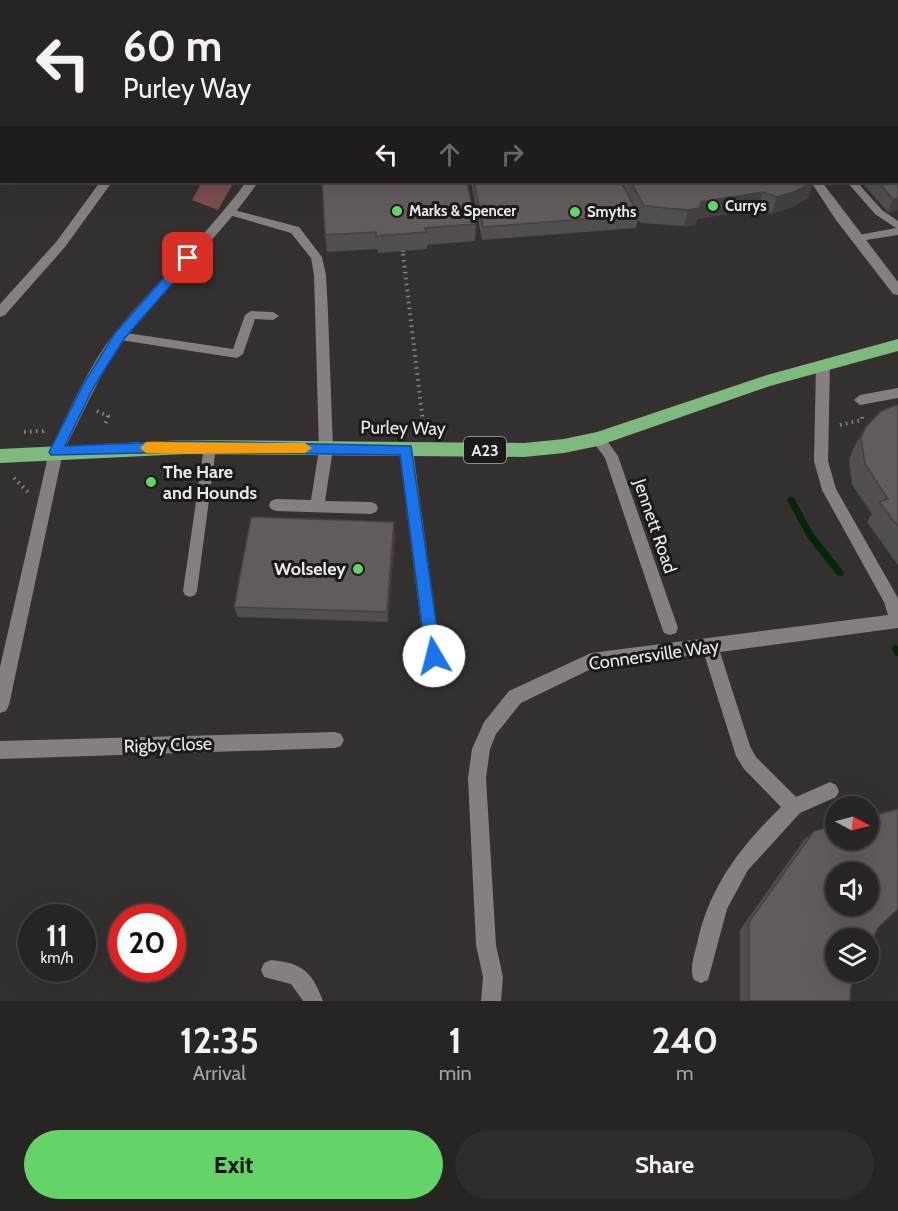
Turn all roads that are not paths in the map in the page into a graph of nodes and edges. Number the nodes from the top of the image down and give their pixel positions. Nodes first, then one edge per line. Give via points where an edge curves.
1 (105, 183) edge
2 (251, 183) edge
3 (817, 183) edge
4 (853, 183) edge
5 (230, 212) junction
6 (897, 232) edge
7 (857, 239) junction
8 (898, 291) edge
9 (0, 312) edge
10 (273, 316) dead end
11 (120, 336) junction
12 (898, 345) edge
13 (822, 365) junction
14 (898, 393) edge
15 (860, 400) road end
16 (598, 439) junction
17 (210, 447) junction
18 (326, 449) junction
19 (406, 450) junction
20 (56, 452) junction
21 (0, 456) edge
22 (276, 505) dead end
23 (317, 506) junction
24 (371, 508) dead end
25 (190, 591) dead end
26 (898, 620) edge
27 (669, 628) dead end
28 (710, 647) junction
29 (434, 656) dead end
30 (0, 705) edge
31 (336, 740) dead end
32 (0, 750) edge
33 (830, 790) dead end
34 (794, 807) junction
35 (271, 970) dead end
36 (701, 973) dead end
37 (314, 1001) edge
38 (491, 1001) edge

1 - 9 street via 60,244
2 - 5 street
3 - 7 street
4 - 6 lane
5 - 11 street
5 - 18 lane via 295,230 316,257
6 - 7 lane
7 - 8 street
10 - 11 lane via 251,315 237,354
11 - 20 street via 88,386
12 - 13 highway, Purley Way / A23
13 - 16 highway, Purley Way / A23
13 - 26 street via 823,476 891,600
14 - 15 lane
16 - 19 highway, Purley Way / A23 via 524,450
16 - 27 street, Jennett Road via 611,456
17 - 18 highway, Purley Way / A23
17 - 20 highway, Purley Way / A23
17 - 25 lane
18 - 19 highway, Purley Way / A23
18 - 23 lane
19 - 29 lane
20 - 21 highway, Purley Way / A23
20 - 30 street
22 - 23 lane
23 - 24 lane
26 - 28 street, Connersville Way
28 - 34 street via 742,750
28 - 38 street, Connersville Way via 591,661 515,697 490,728 481,749 477,778
31 - 32 street, Rigby Close
33 - 34 street
34 - 36 street via 751,851 729,883 713,917
35 - 37 street via 293,972 309,987

